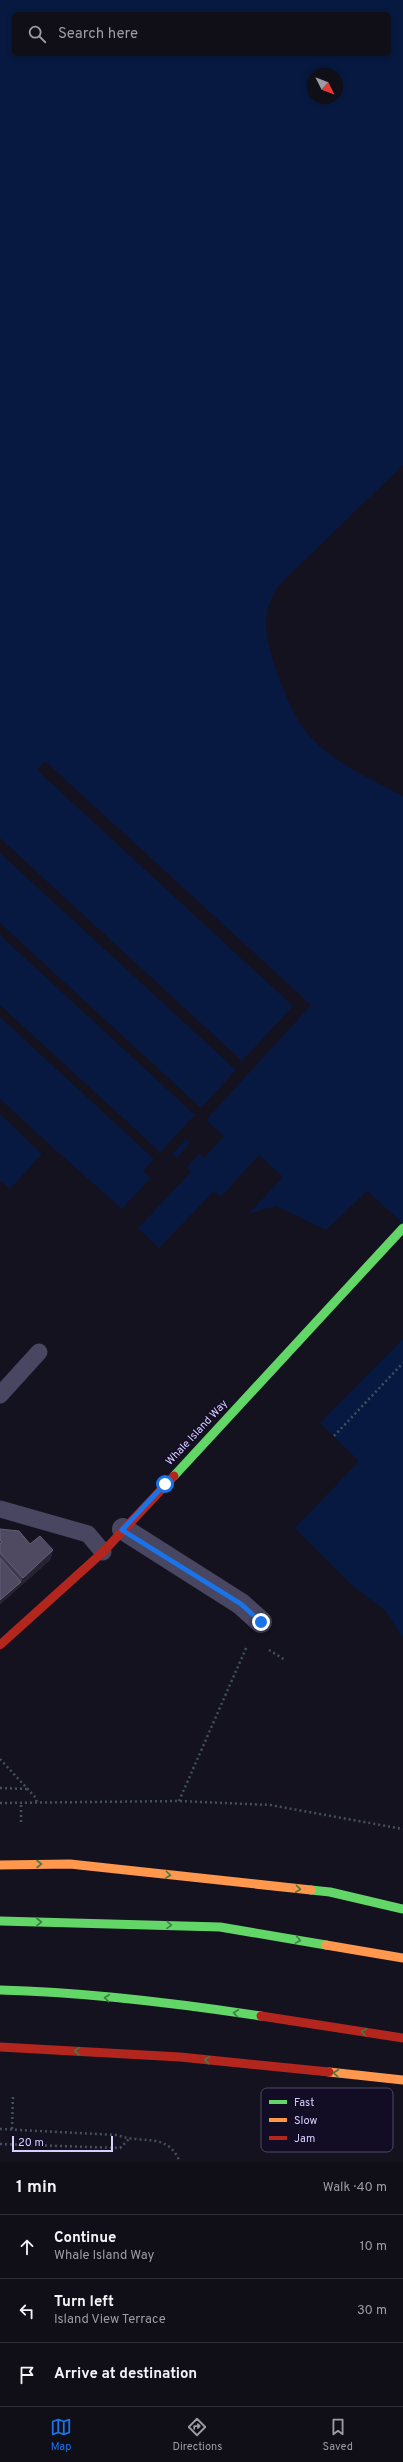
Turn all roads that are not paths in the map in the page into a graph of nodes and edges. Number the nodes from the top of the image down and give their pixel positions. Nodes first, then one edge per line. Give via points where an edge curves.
1 (403, 1228) edge
2 (39, 1352) dead end
3 (0, 1395) edge
4 (0, 1509) edge
5 (122, 1530) junction
6 (103, 1552) junction
7 (261, 1622) dead end
8 (0, 1645) edge
9 (0, 1865) edge
10 (403, 1909) edge
11 (0, 1921) edge
12 (403, 1958) edge
13 (0, 1990) edge
14 (403, 2038) edge
15 (0, 2047) edge
16 (403, 2080) edge

1 - 5 main road, Whale Island Way
2 - 3 lane
4 - 6 lane via 88,1534
5 - 6 main road, Whale Island Way
5 - 7 street via 241,1604
6 - 8 main road, Whale Island Way
9 -> 10 main road via 70,1864 322,1891
11 -> 12 main road via 220,1927
14 -> 13 main road via 193,2006 42,1991
16 -> 15 main road via 180,2057

